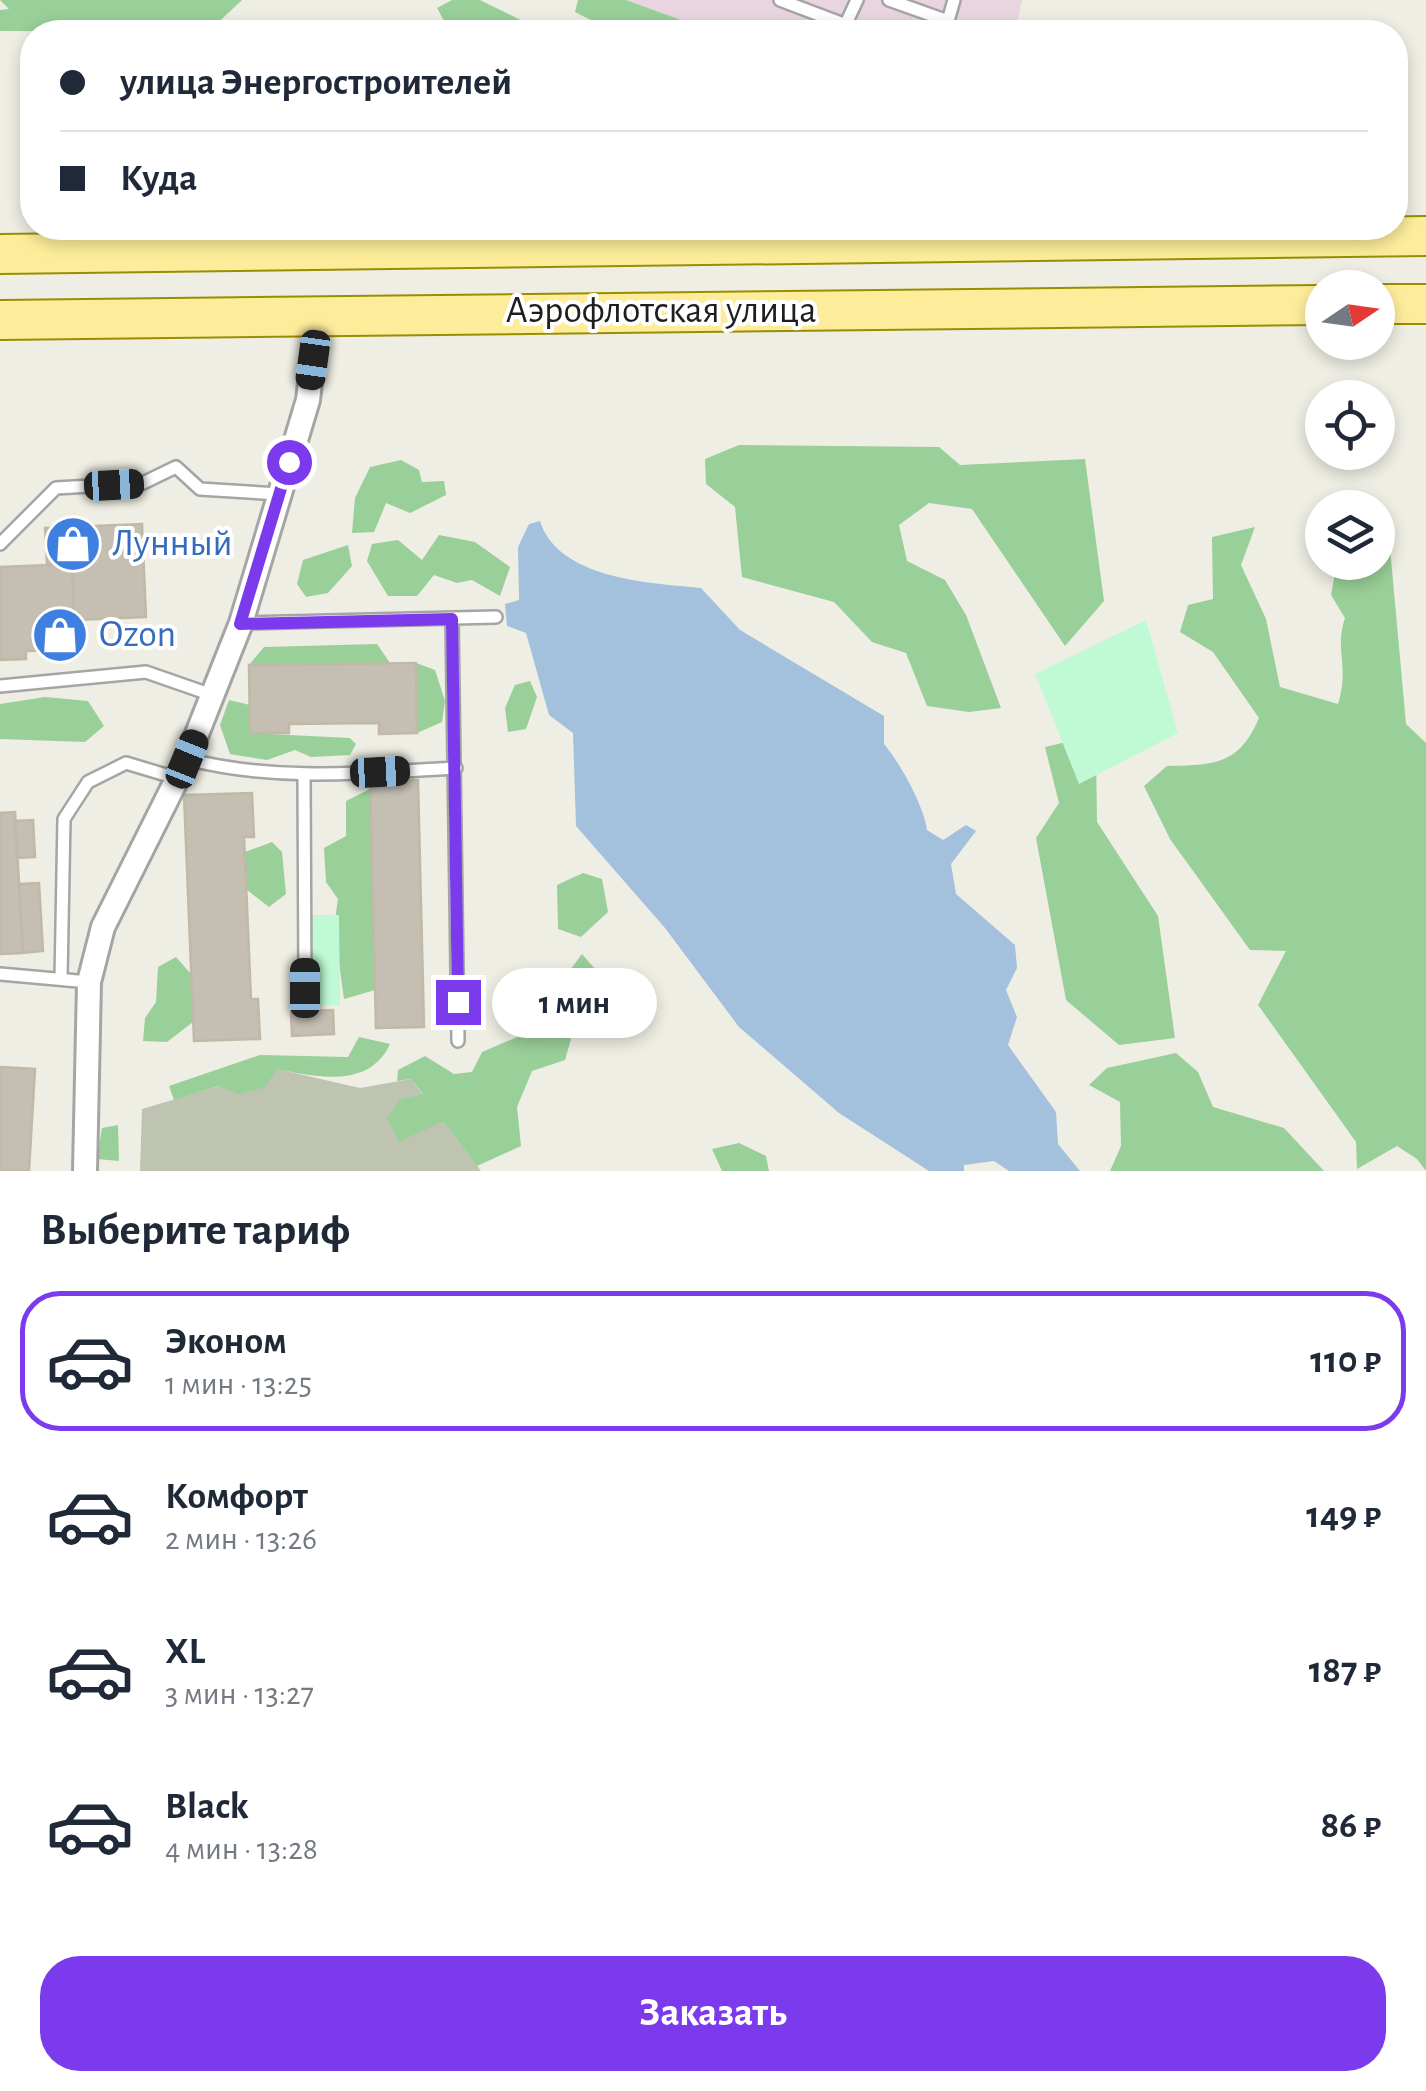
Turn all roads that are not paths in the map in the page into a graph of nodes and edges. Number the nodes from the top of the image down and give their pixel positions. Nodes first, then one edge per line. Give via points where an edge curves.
1 (780, 0) edge
2 (888, 0) edge
3 (826, 20) edge
4 (945, 20) edge
5 (584, 240) edge
6 (0, 254) edge
7 (1395, 304) edge
8 (1426, 304) edge
9 (1305, 305) edge
10 (318, 313) junction
11 (0, 320) edge
12 (279, 494) junction
13 (0, 544) edge
14 (496, 618) dead end
15 (452, 619) junction
16 (240, 624) junction
17 (0, 686) edge
18 (212, 695) junction
19 (456, 768) junction
20 (182, 769) junction
21 (304, 776) junction
22 (0, 974) edge
23 (60, 978) junction
24 (89, 982) junction
25 (305, 988) dead end
26 (458, 1042) dead end
27 (84, 1171) edge

1 - 3 lane
2 - 4 lane
5 - 6 main road, Аэрофлотская улица
7 - 8 main road
9 - 10 main road, Аэрофлотская улица
10 - 11 main road, Аэрофлотская улица
10 - 12 street via 308,400
12 - 13 lane via 200,489 176,467 143,483 56,488
12 - 16 street
14 - 15 lane
15 - 16 lane
15 - 19 lane
16 - 18 street
17 - 18 lane via 146,672
18 - 20 street
19 - 21 lane
19 - 26 lane
20 - 21 lane
20 - 23 lane via 126,763 88,782 64,818
20 - 24 street via 102,926
21 - 25 lane
22 - 23 lane
23 - 24 lane
24 - 27 street

